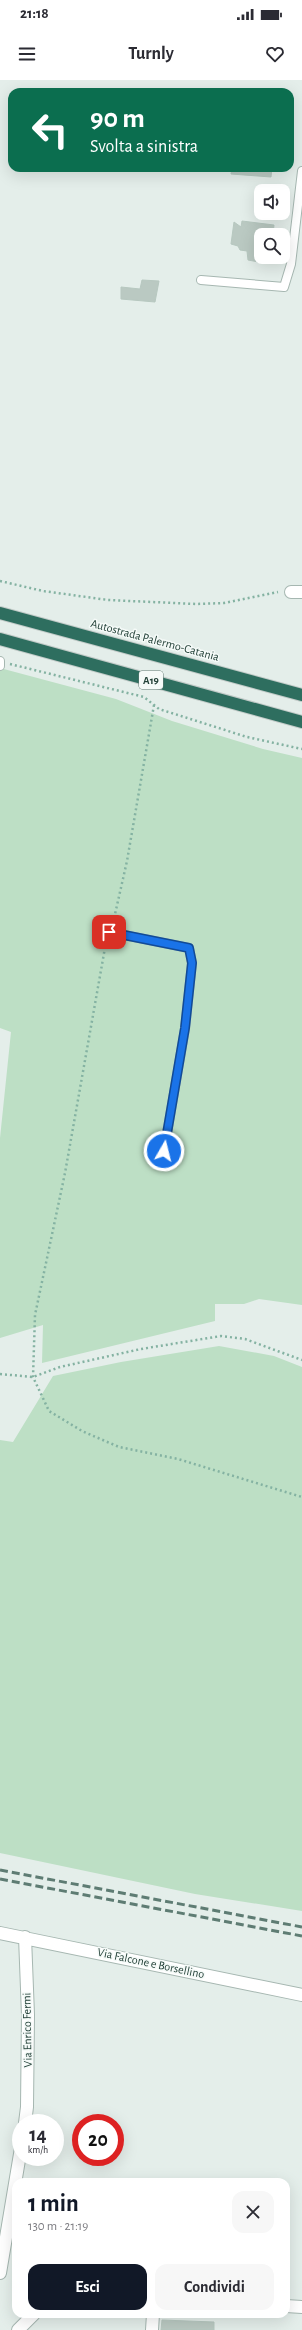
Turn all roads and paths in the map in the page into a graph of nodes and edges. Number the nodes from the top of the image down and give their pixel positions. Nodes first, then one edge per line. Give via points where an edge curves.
1 (302, 171) edge
2 (298, 239) edge
3 (201, 280) dead end
4 (0, 581) edge
5 (297, 592) edge
6 (0, 613) edge
7 (0, 639) edge
8 (0, 661) edge
9 (0, 666) edge
10 (302, 695) edge
11 (154, 705) junction
12 (302, 722) edge
13 (302, 749) edge
14 (109, 932) junction
15 (164, 1151) dead end
16 (302, 1360) edge
17 (0, 1374) edge
18 (33, 1377) junction
19 (302, 1497) edge
20 (0, 1933) edge
21 (25, 1937) junction
22 (302, 1995) edge
23 (27, 2114) edge
24 (18, 2166) edge
25 (16, 2178) edge
26 (12, 2202) edge
27 (0, 2273) edge
28 (290, 2306) edge
29 (302, 2306) edge
30 (30, 2318) edge
31 (153, 2318) edge
32 (18, 2330) edge
33 (152, 2330) edge

1 - 2 lane
2 - 3 lane via 284,287
4 - 5 path via 43,592 108,600 196,604 224,603 272,593
6 - 10 highway, Autostrada Palermo-Catania / A19
7 - 12 highway, A19
8 - 9 lane
8 - 11 path via 144,698
11 - 13 path via 159,709 247,737
11 - 14 path via 127,861
14 - 15 lane via 189,948 192,963 185,1028
14 - 18 path via 74,1112 65,1173 35,1316
16 - 18 path via 245,1340 221,1336 141,1349 60,1367
17 - 18 path
18 - 19 path via 49,1411 82,1431 119,1447 178,1458
20 - 21 street, Via Falcone e Borsellino
21 - 22 street, Via Falcone e Borsellino
21 - 23 street, Via Enrico Fermi via 28,2015
24 - 25 street
26 - 27 street
28 - 29 street
30 - 32 street
31 - 33 street

